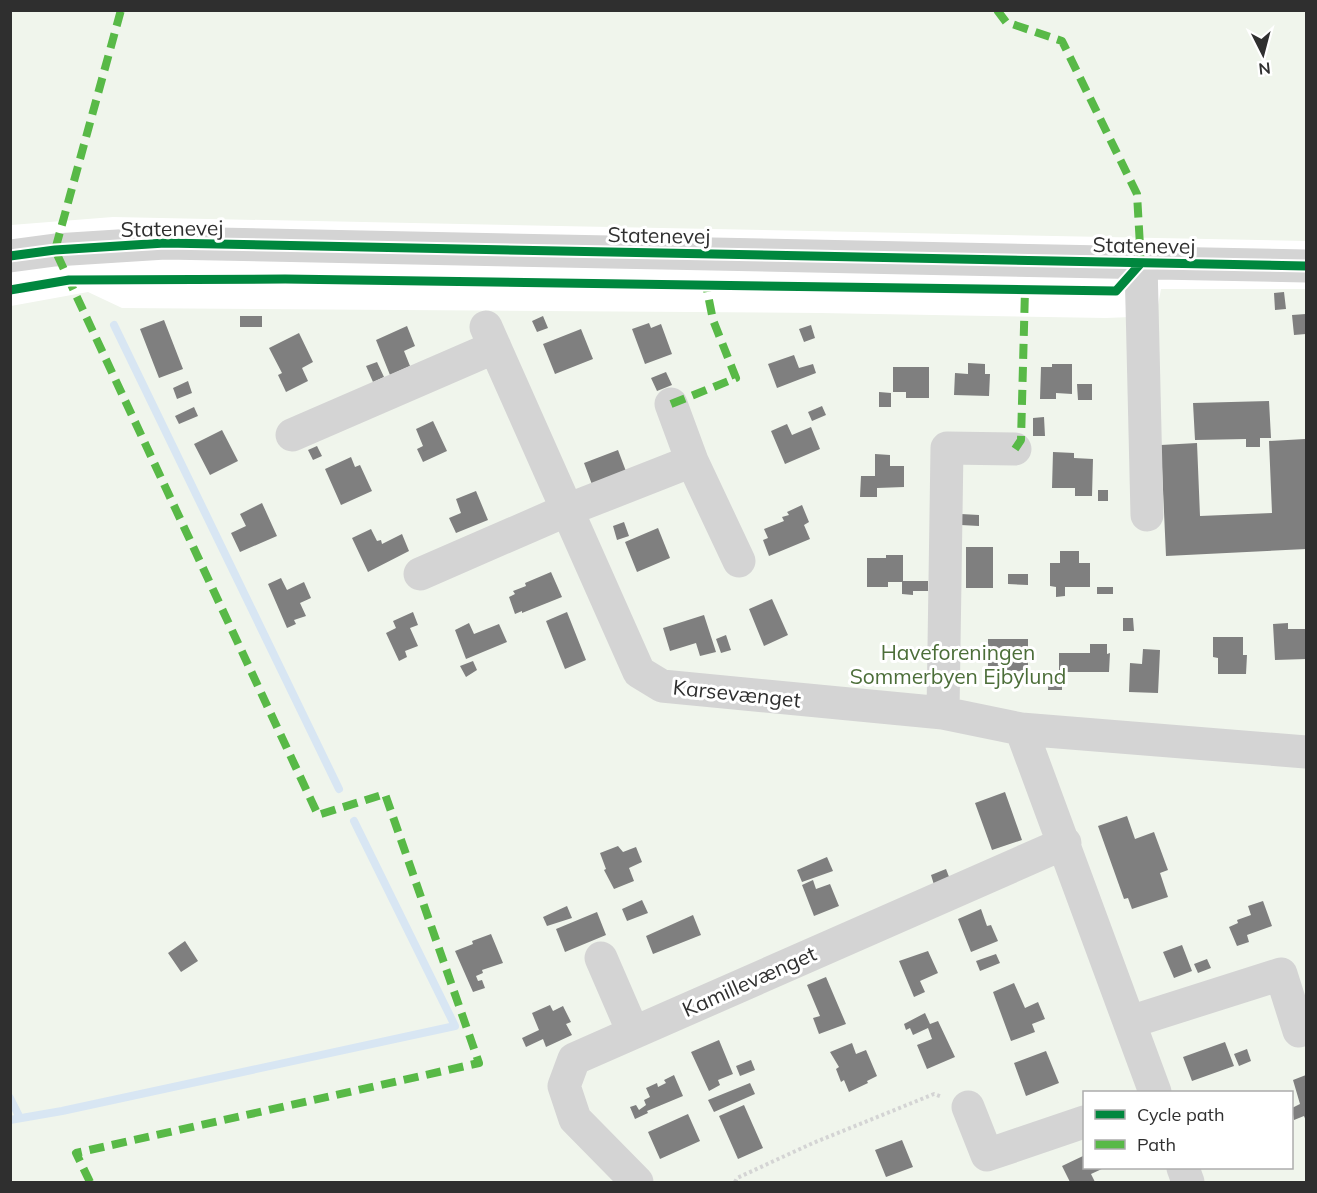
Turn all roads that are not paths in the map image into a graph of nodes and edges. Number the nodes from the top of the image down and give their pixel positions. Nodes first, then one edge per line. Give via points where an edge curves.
1 (10, 256) edge
2 (1141, 263) junction
3 (1306, 266) edge
4 (671, 404) dead end
5 (292, 435) dead end
6 (1015, 449) dead end
7 (692, 461) junction
8 (567, 510) junction
9 (1147, 515) dead end
10 (739, 561) dead end
11 (420, 574) dead end
12 (943, 713) junction
13 (1022, 729) junction
14 (1306, 753) edge
15 (1065, 843) junction
16 (601, 958) dead end
17 (1130, 1022) junction
18 (1299, 1031) dead end
19 (633, 1032) junction
20 (1155, 1091) edge
21 (968, 1107) road end
22 (1083, 1122) edge
23 (637, 1182) edge

1 - 2 street, Statenevej via 165,243
2 - 3 street, Statenevej
2 - 9 street
4 - 7 street
5 - 8 street, Karsevænget via 491,337
6 - 12 street via 947,448
7 - 8 street
7 - 10 street
8 - 11 street
8 - 12 street, Karsevænget via 639,672 662,686
12 - 13 street, Karsevænget
13 - 14 street, Karsevænget
13 - 15 street
15 - 17 street
15 - 19 street, Kamillevænget
16 - 19 street
17 - 18 street via 1281,974
17 - 20 street
19 - 23 street, Kamillevænget via 574,1059 564,1086 575,1119
21 - 22 street via 987,1155

